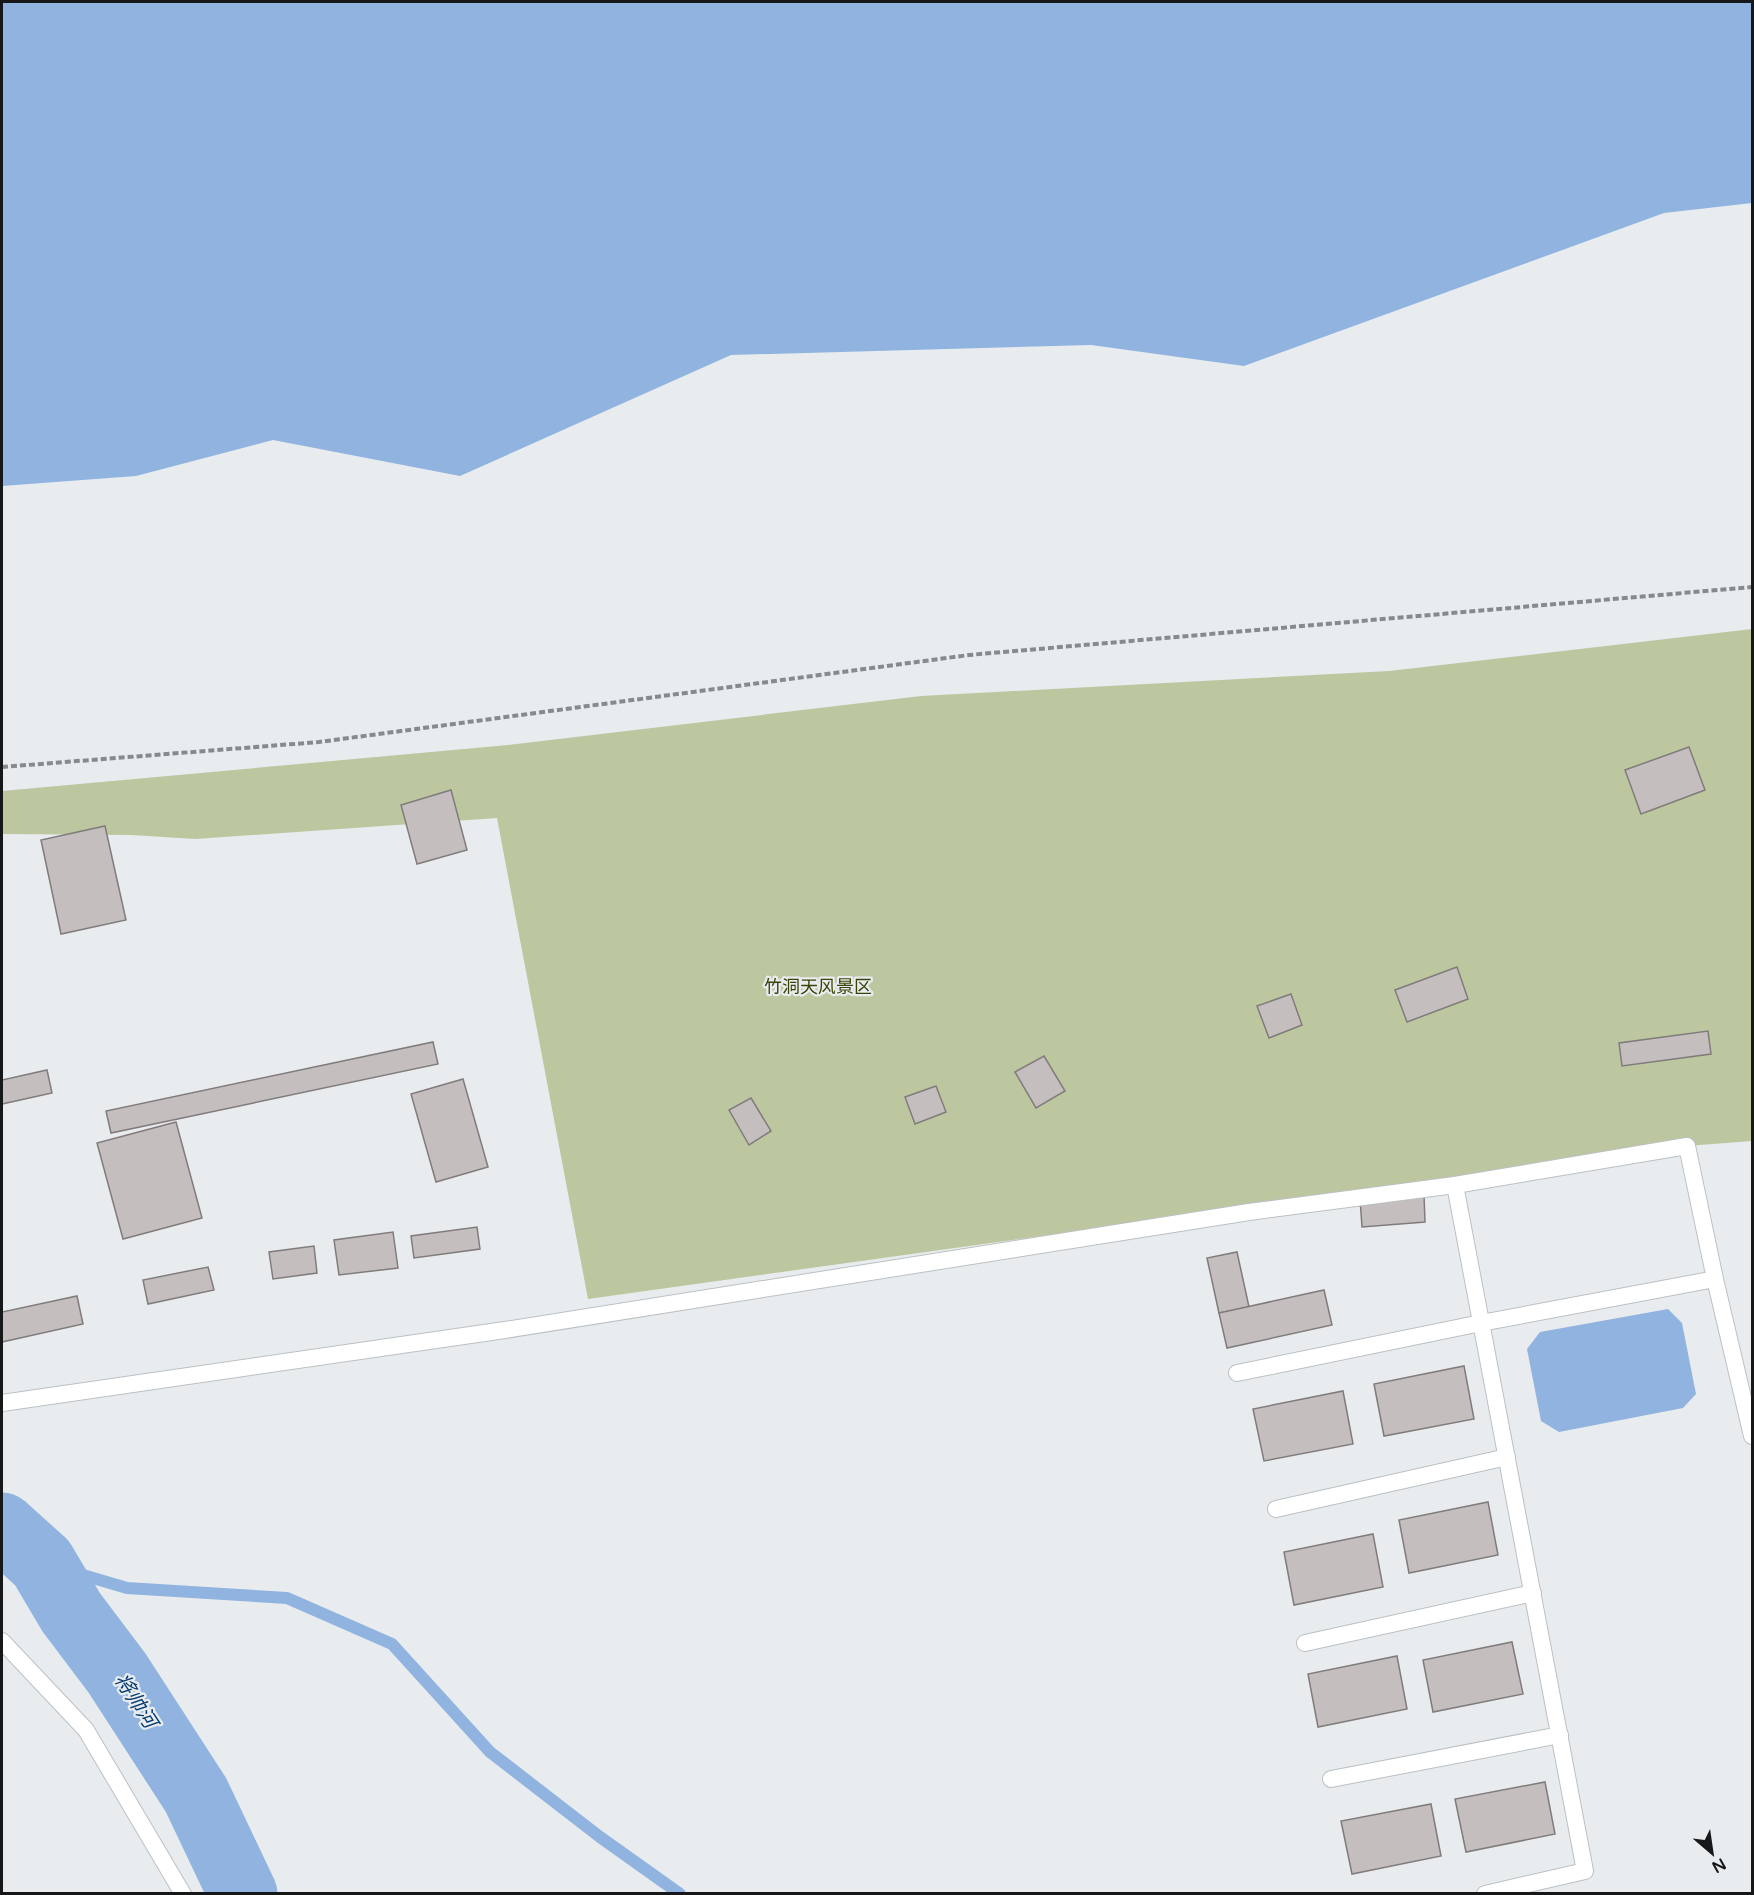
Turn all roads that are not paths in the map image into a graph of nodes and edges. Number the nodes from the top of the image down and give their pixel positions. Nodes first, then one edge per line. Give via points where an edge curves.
1 (1455, 1185) junction
2 (1715, 1279) junction
3 (1481, 1323) junction
4 (1237, 1373) dead end
5 (2, 1403) edge
6 (1752, 1436) edge
7 (1507, 1457) junction
8 (1276, 1509) dead end
9 (1533, 1593) junction
10 (2, 1641) edge
11 (1305, 1643) dead end
12 (1560, 1735) junction
13 (1331, 1779) dead end
14 (183, 1893) edge
15 (1485, 1893) edge

1 - 2 lane via 1687,1146
1 - 3 lane
1 - 5 lane via 1249,1212 505,1330
2 - 3 lane
2 - 6 lane
3 - 4 lane
3 - 7 lane
7 - 8 lane
7 - 9 lane
9 - 11 lane
9 - 12 lane
10 - 14 lane via 86,1730
12 - 13 lane
12 - 15 lane via 1585,1871

